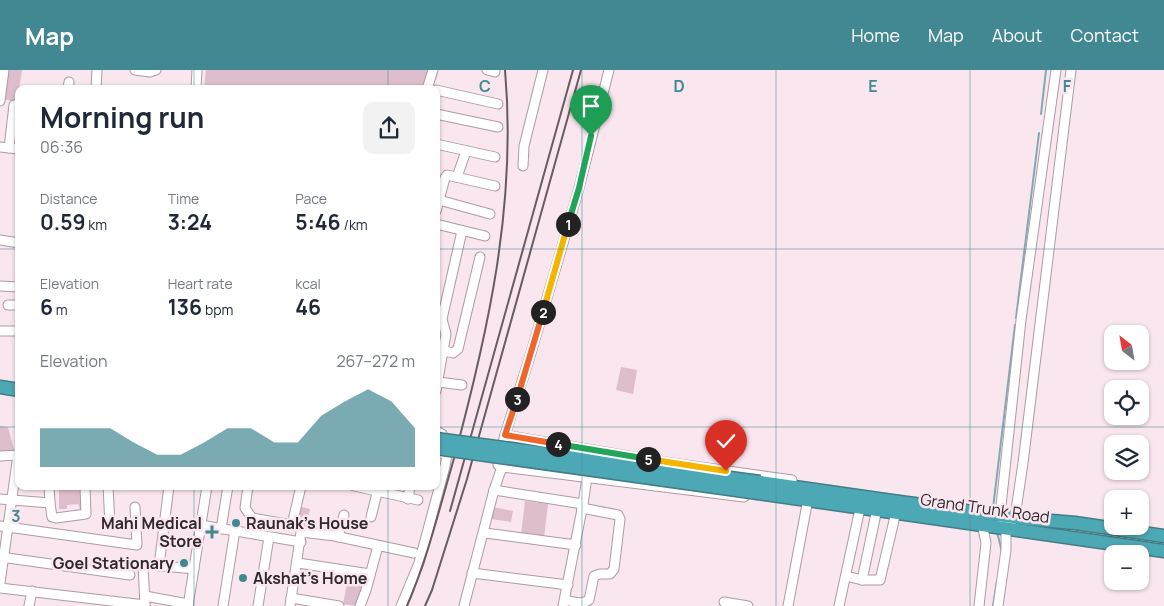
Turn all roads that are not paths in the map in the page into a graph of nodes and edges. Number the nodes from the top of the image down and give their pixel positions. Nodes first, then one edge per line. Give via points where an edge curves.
1 (4, 70) edge
2 (97, 70) edge
3 (135, 70) edge
4 (156, 70) edge
5 (197, 70) edge
6 (433, 70) edge
7 (544, 70) edge
8 (609, 70) edge
9 (1056, 70) edge
10 (1071, 70) edge
11 (96, 85) edge
12 (196, 85) edge
13 (429, 85) edge
14 (440, 91) edge
15 (0, 102) edge
16 (498, 104) dead end
17 (15, 106) edge
18 (15, 112) edge
19 (440, 115) edge
20 (498, 127) dead end
21 (440, 145) edge
22 (9, 148) edge
23 (466, 151) junction
24 (495, 157) dead end
25 (523, 166) dead end
26 (457, 178) junction
27 (440, 184) edge
28 (495, 186) dead end
29 (440, 200) edge
30 (490, 214) dead end
31 (440, 225) edge
32 (462, 231) junction
33 (484, 236) dead end
34 (0, 240) edge
35 (15, 242) edge
36 (480, 257) dead end
37 (0, 286) edge
38 (15, 287) edge
39 (8, 305) dead end
40 (15, 305) edge
41 (440, 326) edge
42 (0, 330) edge
43 (15, 331) edge
44 (440, 350) edge
45 (0, 379) edge
46 (15, 381) edge
47 (462, 385) dead end
48 (440, 386) edge
49 (0, 387) edge
50 (15, 389) edge
51 (505, 435) junction
52 (440, 440) edge
53 (591, 449) junction
54 (440, 451) edge
55 (440, 452) edge
56 (15, 455) edge
57 (0, 456) edge
58 (502, 467) junction
59 (587, 477) junction
60 (440, 485) edge
61 (15, 486) edge
62 (759, 488) junction
63 (47, 490) edge
64 (85, 490) edge
65 (108, 490) edge
66 (168, 490) edge
67 (205, 490) edge
68 (227, 490) edge
69 (247, 490) edge
70 (299, 490) edge
71 (378, 490) edge
72 (381, 490) edge
73 (409, 490) edge
74 (439, 490) edge
75 (494, 490) junction
76 (807, 496) junction
77 (0, 499) edge
78 (408, 499) junction
79 (11, 500) junction
80 (418, 500) dead end
81 (861, 502) junction
82 (50, 504) junction
83 (582, 506) junction
84 (135, 507) dead end
85 (877, 509) junction
86 (896, 512) junction
87 (344, 515) dead end
88 (1000, 515) junction
89 (371, 517) dead end
90 (1015, 517) junction
91 (982, 524) junction
92 (110, 525) dead end
93 (200, 525) junction
94 (4, 527) edge
95 (1006, 528) junction
96 (1104, 528) edge
97 (221, 529) junction
98 (235, 530) junction
99 (485, 533) junction
100 (1149, 533) edge
101 (1164, 536) edge
102 (269, 537) junction
103 (338, 537) junction
104 (300, 542) junction
105 (576, 545) junction
106 (1124, 545) edge
107 (378, 546) junction
108 (1149, 549) edge
109 (1164, 551) edge
110 (414, 553) dead end
111 (2, 558) edge
112 (298, 564) junction
113 (159, 566) junction
114 (194, 569) junction
115 (472, 573) junction
116 (370, 574) junction
117 (130, 575) dead end
118 (846, 576) junction
119 (862, 580) junction
120 (0, 583) edge
121 (568, 585) junction
122 (0, 588) edge
123 (32, 591) junction
124 (145, 602) edge
125 (291, 602) edge
126 (724, 602) dead end
127 (564, 603) edge
128 (188, 605) edge
129 (29, 606) edge
130 (223, 606) edge
131 (258, 606) edge
132 (339, 606) edge
133 (360, 606) edge
134 (401, 606) edge
135 (464, 606) edge
136 (746, 606) edge
137 (788, 606) edge
138 (839, 606) edge
139 (978, 606) edge
140 (998, 606) edge

1 - 15 street
2 - 11 street
3 - 4 street
5 - 12 street
6 - 13 street
7 - 25 street via 524,146
8 - 51 street via 532,353
9 - 88 street via 1021,320
10 - 90 street
14 - 16 street
15 - 17 street
18 - 22 street
19 - 20 street
21 - 23 street
23 - 24 street
23 - 26 street
26 - 27 street via 445,176
26 - 28 street
29 - 30 street
31 - 32 street
32 - 33 street
32 - 41 street
34 - 35 street
36 - 44 street via 458,349 453,353
37 - 38 street
39 - 40 street
41 - 44 street via 446,334
42 - 43 street
45 - 46 highway
47 - 48 street
49 - 50 highway
51 - 53 street
51 - 58 street via 498,460
52 - 62 highway, bridge
53 - 59 street
53 - 76 street via 794,481
54 - 62 highway, bridge
55 - 60 street via 447,454
56 - 57 street
58 - 59 street
58 - 75 street
59 - 76 street via 769,500
59 - 83 street
61 - 79 street
62 - 76 highway, Grand Trunk Road
63 - 82 street
64 - 82 street via 86,514 52,517
65 - 92 street
66 - 113 street
67 - 93 street
68 - 97 street
69 - 70 street via 245,508 252,518 292,525
71 - 89 street
72 - 78 street
73 - 78 street
74 - 134 street via 419,563
75 - 83 street
75 - 99 street
76 - 81 highway, Grand Trunk Road
76 - 137 street
77 - 79 street
78 - 80 street
79 - 82 street
79 - 94 street
81 - 85 highway, Grand Trunk Road
81 - 88 highway, Grand Trunk Road
81 - 118 street
83 - 105 street
83 - 127 street via 618,515 614,569 610,574 594,576 589,600
84 - 94 street via 137,545
85 - 86 highway, Grand Trunk Road
85 - 119 street
86 - 91 highway, Grand Trunk Road
86 - 119 street via 881,577
87 - 103 street
88 - 90 highway, Grand Trunk Road
88 - 95 street
90 - 95 street
90 - 96 highway, Grand Trunk Road
91 - 95 highway, Grand Trunk Road
91 - 139 street via 986,543
93 - 97 street
93 - 114 street
94 - 111 street
95 - 106 highway, Grand Trunk Road
95 - 140 street
97 - 98 street
98 - 102 street
98 - 130 street
99 - 105 street
99 - 115 street
100 - 101 highway, Grand Trunk Road
102 - 104 street
102 - 131 street
103 - 104 street via 302,532
103 - 107 street
104 - 112 street
105 - 121 street
107 - 110 street
107 - 116 street
108 - 109 highway, Grand Trunk Road
111 - 117 street
111 - 120 street
112 - 116 street
112 - 125 street
113 - 114 street
113 - 124 street via 142,564
114 - 128 street
115 - 121 street
115 - 135 street
116 - 133 street
118 - 119 street
118 - 138 street
121 - 127 street
122 - 123 street
123 - 124 street
123 - 129 street
124 - 128 street
125 - 132 street
126 - 136 street

